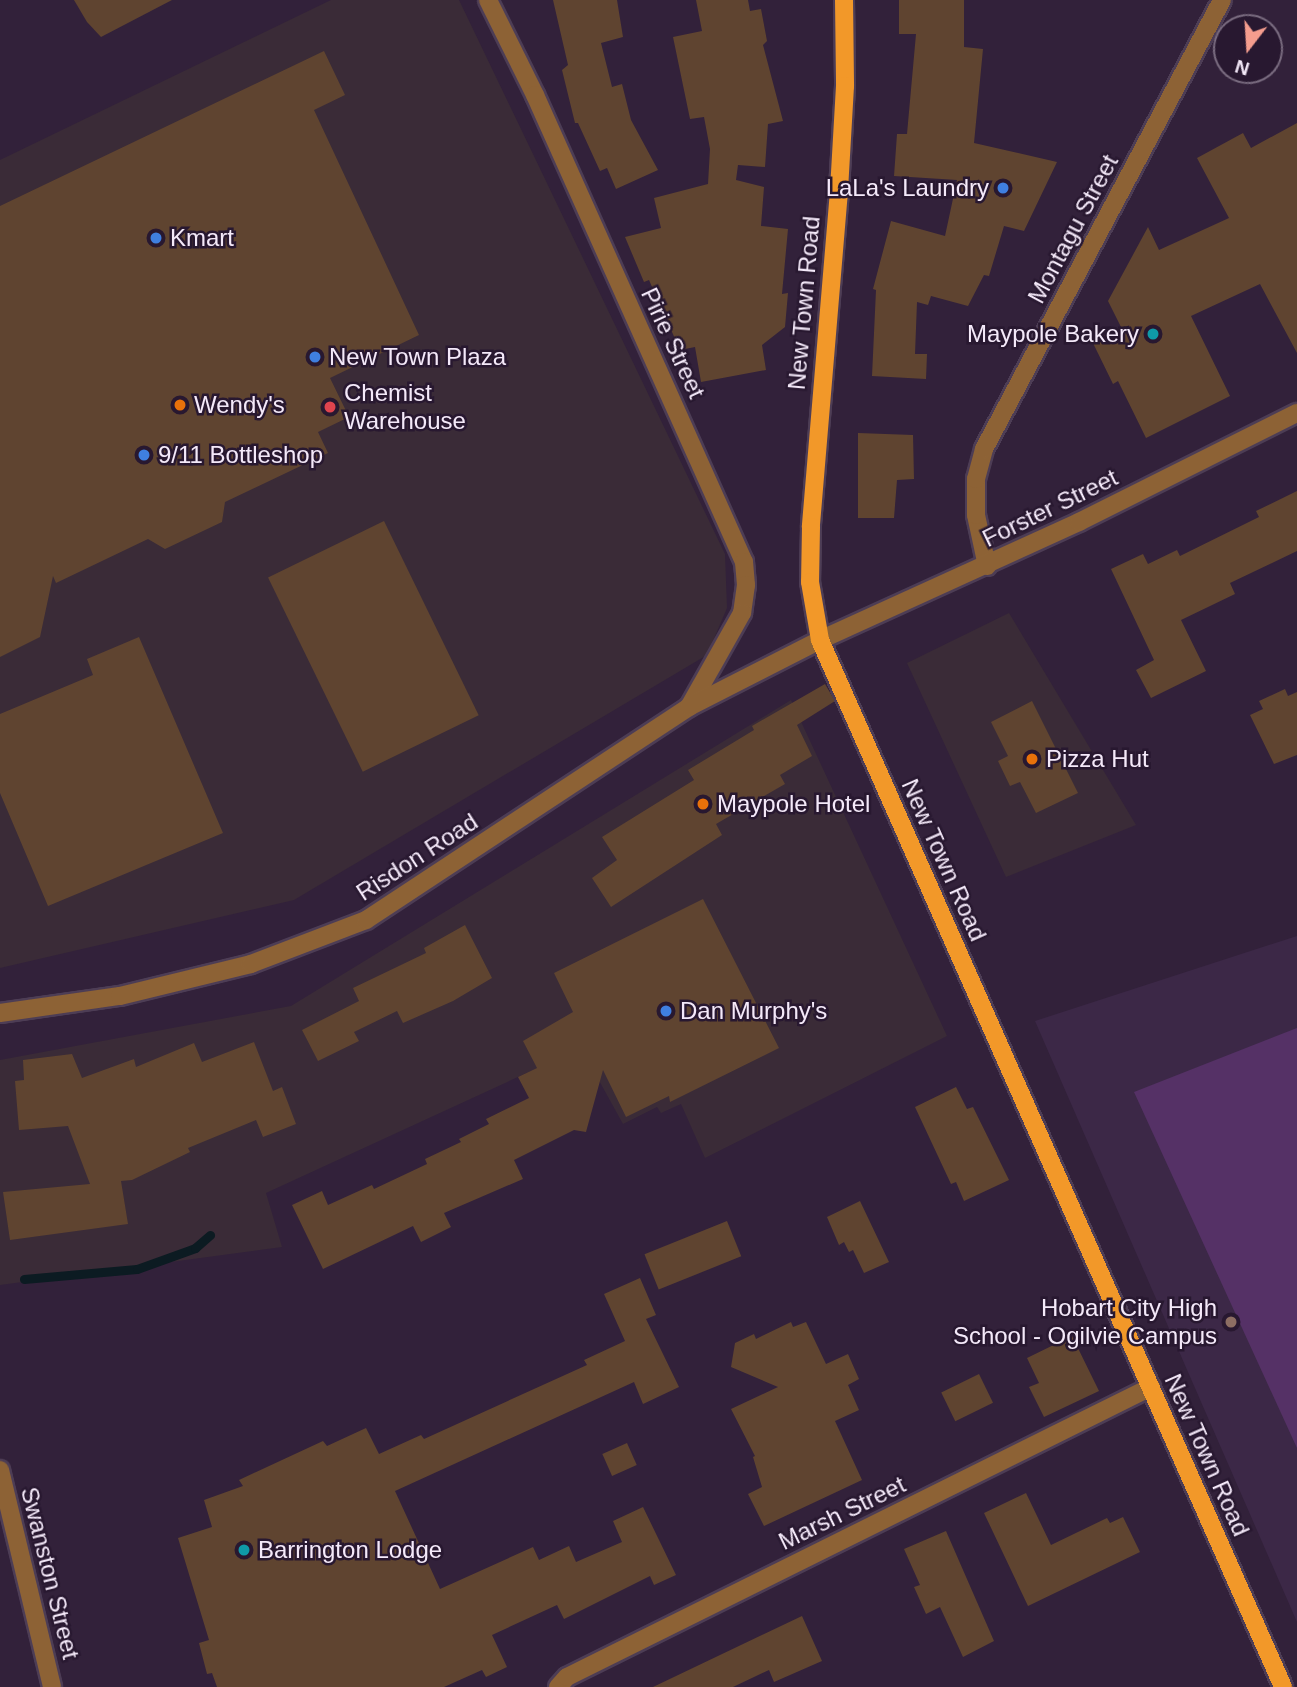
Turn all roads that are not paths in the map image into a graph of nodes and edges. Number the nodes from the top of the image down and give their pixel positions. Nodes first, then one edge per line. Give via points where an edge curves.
1 (488, 0) edge
2 (844, 0) edge
3 (1222, 0) edge
4 (1297, 413) edge
5 (987, 566) junction
6 (820, 640) junction
7 (690, 707) junction
8 (0, 1013) edge
9 (1150, 1387) junction
10 (0, 1470) edge
11 (52, 1687) edge
12 (558, 1687) edge
13 (1283, 1687) edge

1 - 7 street, Pirie Street via 744,562 742,613
2 - 6 main road, New Town Road via 839,191 811,527 810,582
3 - 5 street, Montagu Street via 984,449 976,479 976,515
4 - 5 street, Forster Street
5 - 6 street, Forster Street
6 - 7 street, Risdon Road
6 - 9 main road, New Town Road
7 - 8 street, Risdon Road via 366,920 251,964 120,996
9 - 12 street, Marsh Street via 567,1677
9 - 13 main road, New Town Road
10 - 11 street, Swanston Street

